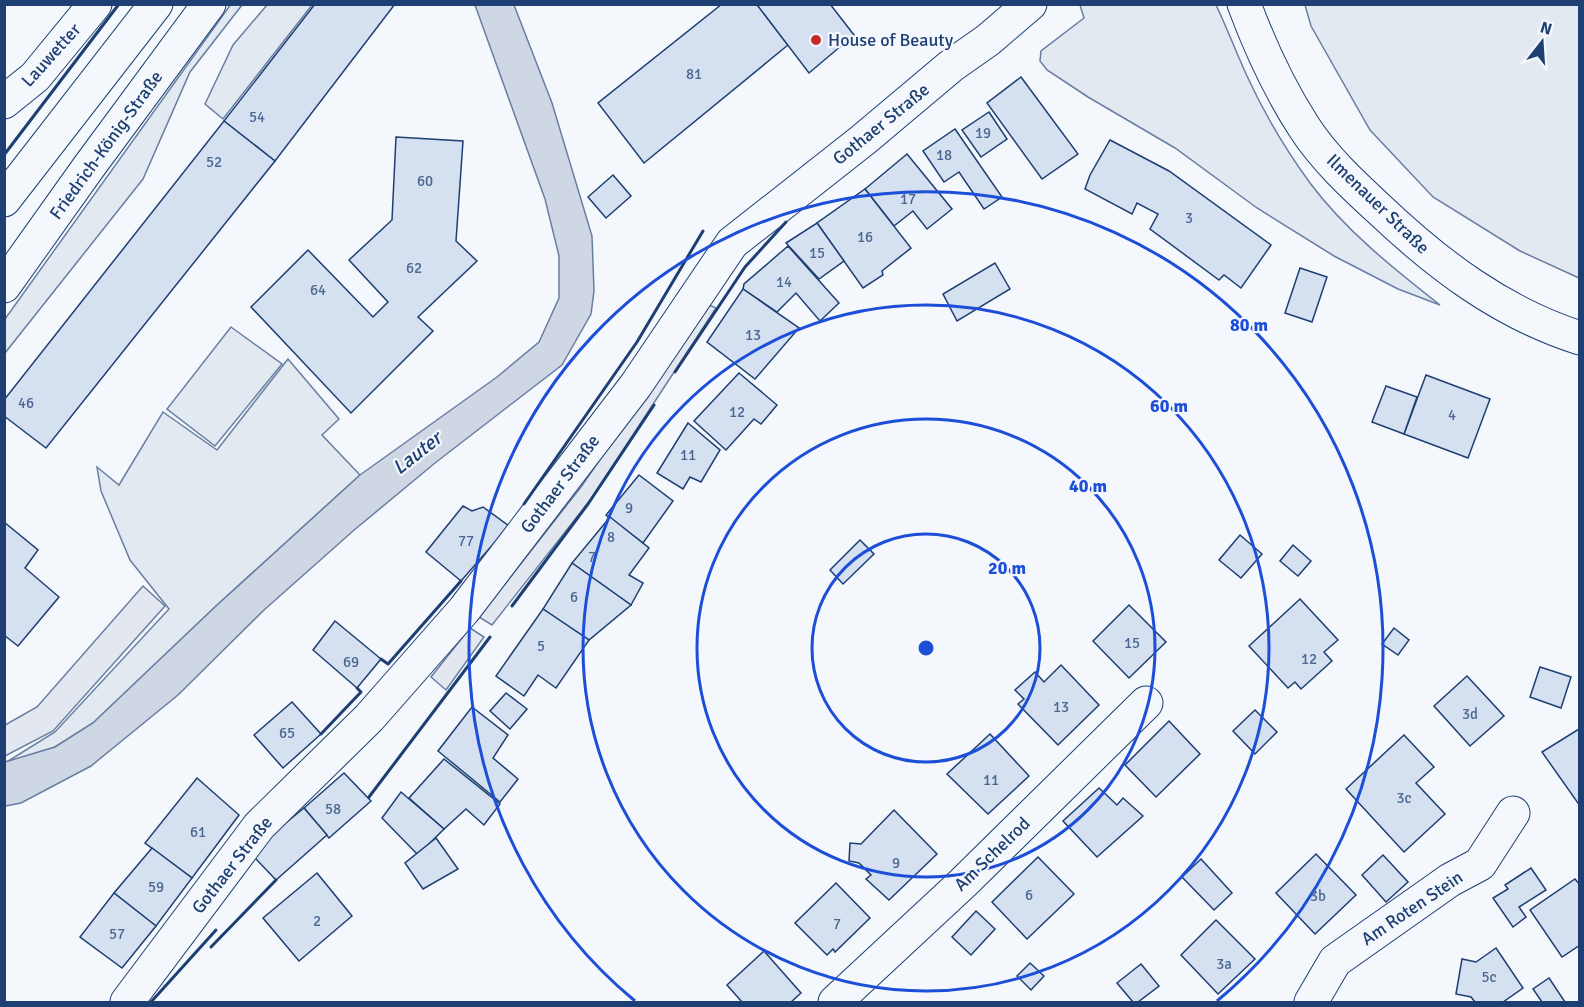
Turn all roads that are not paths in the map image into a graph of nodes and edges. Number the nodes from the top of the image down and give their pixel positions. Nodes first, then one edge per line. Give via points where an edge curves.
1 (95, 4) edge
2 (156, 4) edge
3 (208, 4) edge
4 (1030, 4) edge
5 (1244, 6) edge
6 (4, 102) edge
7 (4, 200) edge
8 (4, 286) edge
9 (1580, 338) edge
10 (1146, 703) dead end
11 (1513, 813) dead end
12 (127, 1002) edge
13 (835, 1002) edge
14 (1311, 1002) edge

1 - 6 street, Lauwetter via 35,76
2 - 7 street
3 - 8 street, Friedrich-König-Straße
4 - 12 street, Gothaer Straße via 732,243 636,385 464,609 369,718 259,826
5 - 9 street, Ilmenauer Straße via 1273,72 1305,128 1345,177 1446,268 1494,300 1554,330
10 - 13 street, Am Schelrod
11 - 14 street, Am Roten Stein via 1480,864 1450,880 1335,962

